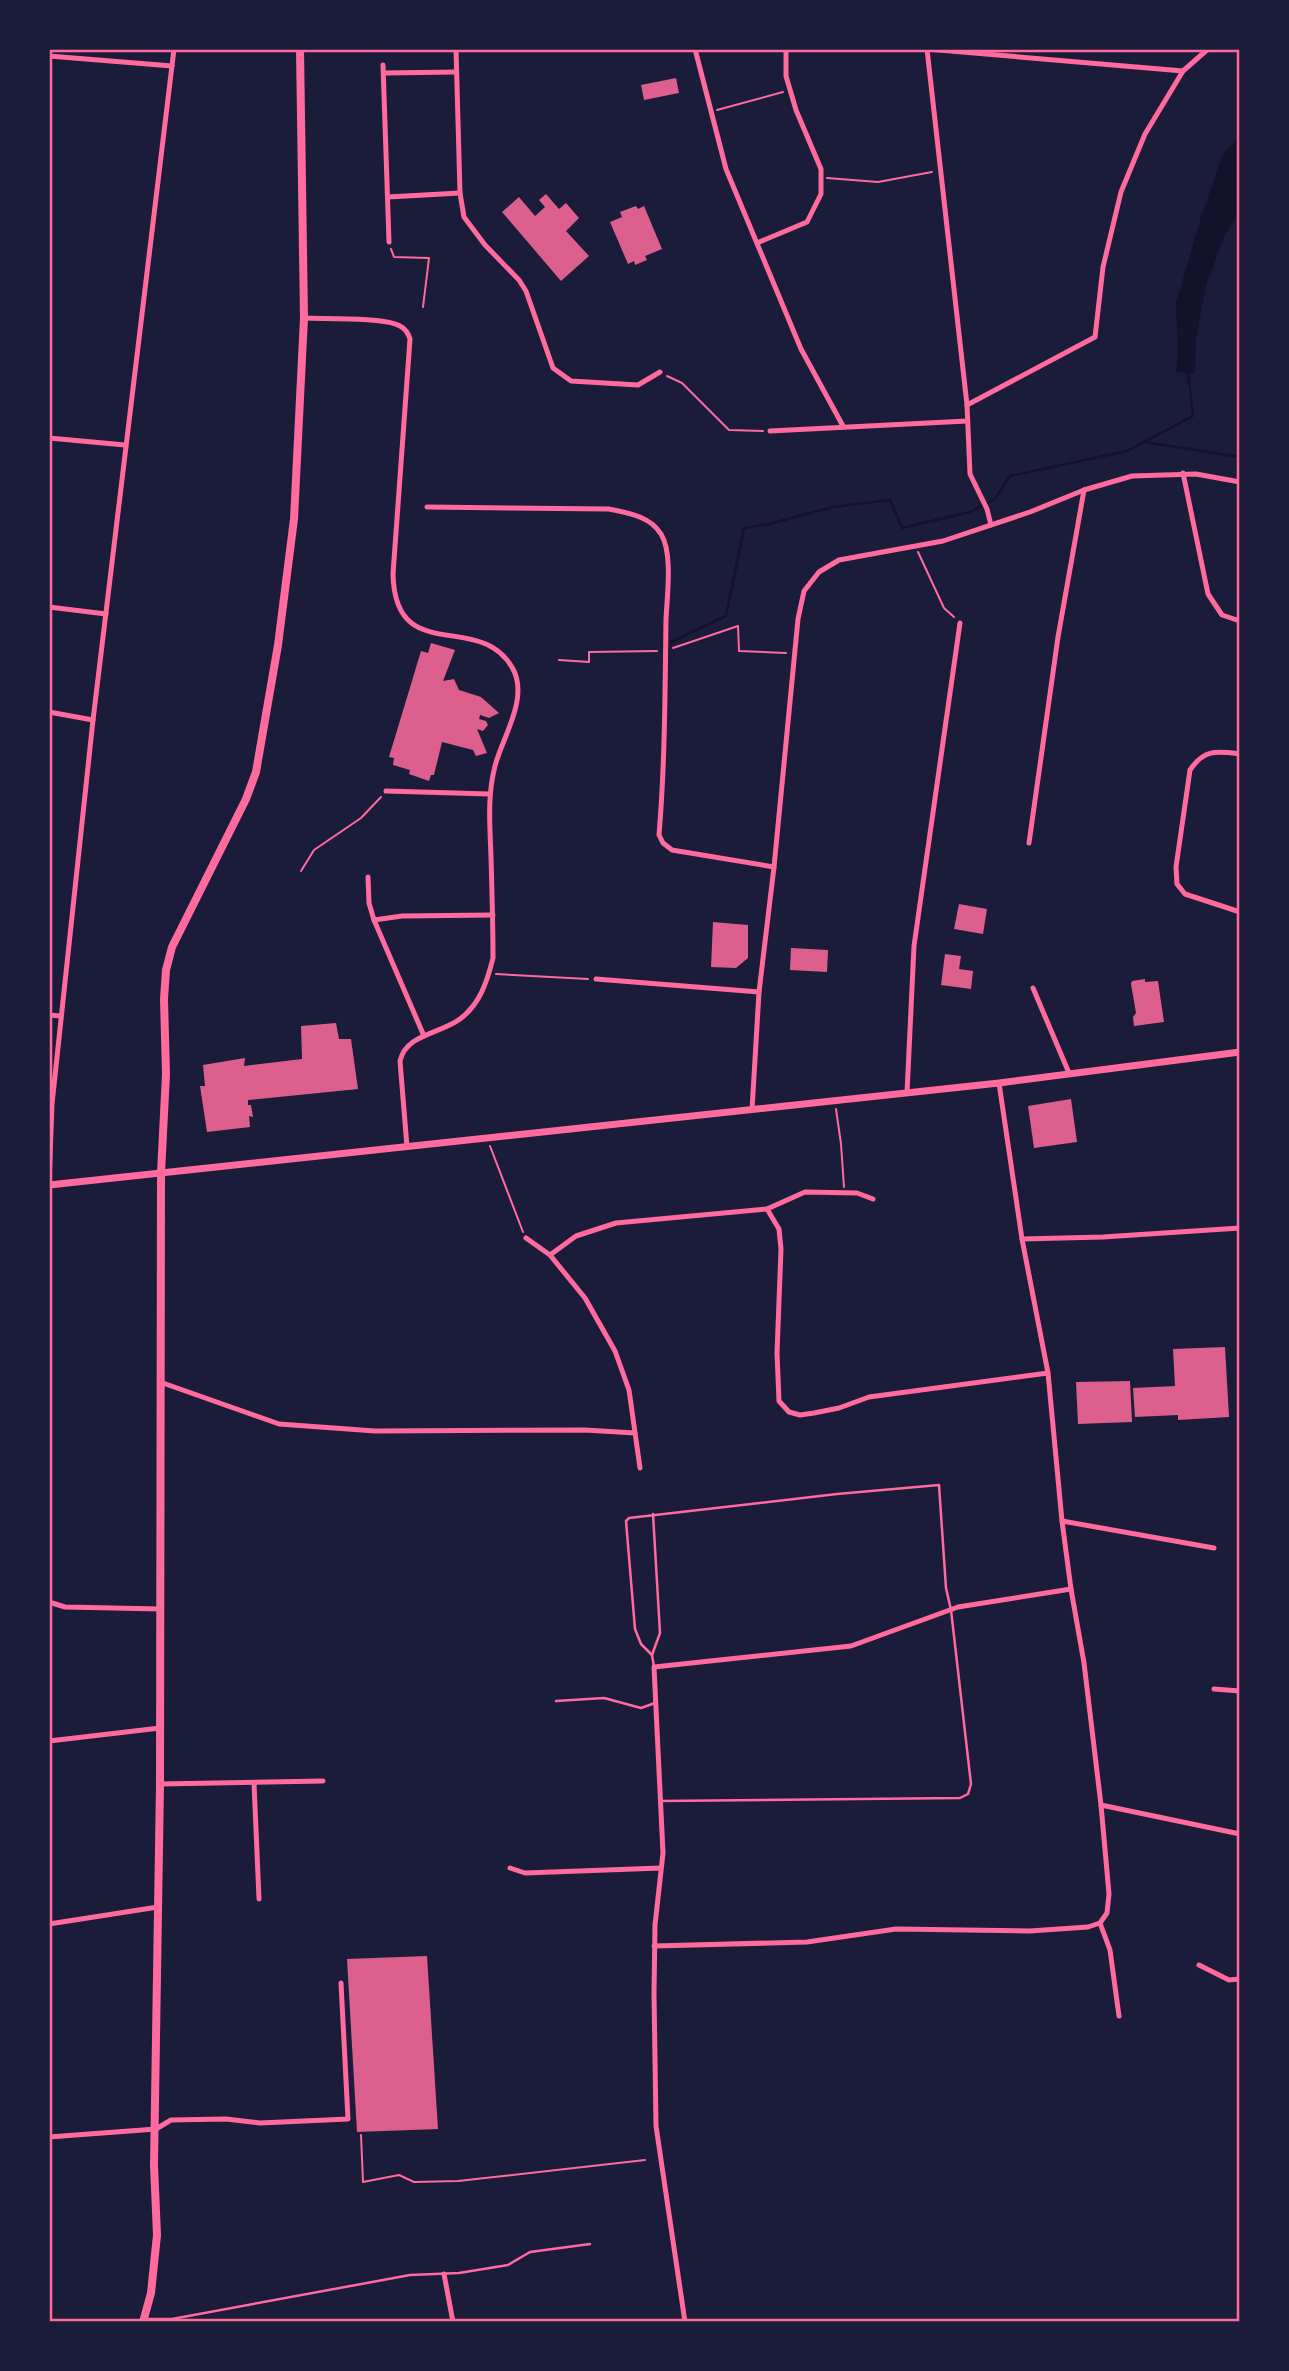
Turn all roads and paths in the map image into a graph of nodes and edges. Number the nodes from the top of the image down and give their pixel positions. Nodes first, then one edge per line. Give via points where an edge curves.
1 (174, 49) edge
2 (300, 49) edge
3 (456, 49) edge
4 (695, 49) edge
5 (786, 49) edge
6 (927, 49) edge
7 (1208, 49) edge
8 (49, 56) edge
9 (383, 65) dead end
10 (172, 66) junction
11 (1183, 71) junction
12 (456, 72) junction
13 (384, 73) junction
14 (790, 90) junction
15 (711, 112) junction
16 (940, 170) junction
17 (821, 178) junction
18 (460, 193) junction
19 (388, 197) junction
20 (389, 242) joint
21 (757, 243) junction
22 (423, 307) dead end
23 (304, 318) junction
24 (660, 372) joint
25 (967, 405) junction
26 (967, 421) junction
27 (843, 426) junction
28 (770, 431) joint
29 (49, 438) edge
30 (125, 445) junction
31 (1183, 473) junction
32 (1240, 482) edge
33 (1084, 490) junction
34 (428, 507) dead end
35 (991, 524) junction
36 (915, 546) junction
37 (49, 607) edge
38 (106, 614) junction
39 (1240, 621) edge
40 (960, 622) joint
41 (666, 651) junction
42 (794, 654) junction
43 (559, 660) dead end
44 (49, 712) edge
45 (93, 720) junction
46 (1240, 754) edge
47 (386, 792) joint
48 (489, 794) junction
49 (1029, 843) dead end
50 (774, 867) junction
51 (301, 871) dead end
52 (369, 877) dead end
53 (1240, 912) edge
54 (493, 915) junction
55 (374, 920) junction
56 (489, 973) junction
57 (596, 979) joint
58 (1033, 988) dead end
59 (759, 992) junction
60 (49, 1015) edge
61 (61, 1016) junction
62 (424, 1036) junction
63 (1240, 1052) edge
64 (1069, 1073) junction
65 (999, 1083) junction
66 (907, 1093) junction
67 (834, 1101) junction
68 (752, 1110) junction
69 (487, 1138) junction
70 (407, 1147) junction
71 (161, 1173) junction
72 (49, 1185) edge
73 (844, 1192) junction
74 (873, 1199) dead end
75 (767, 1209) junction
76 (1240, 1227) edge
77 (526, 1238) joint
78 (1022, 1239) junction
79 (550, 1255) junction
80 (1048, 1373) junction
81 (160, 1381) junction
82 (635, 1433) junction
83 (640, 1468) dead end
84 (653, 1514) junction
85 (1062, 1521) junction
86 (1214, 1548) dead end
87 (1071, 1589) junction
88 (49, 1602) edge
89 (161, 1609) junction
90 (951, 1610) junction
91 (652, 1655) junction
92 (653, 1667) junction
93 (1214, 1689) dead end
94 (1240, 1692) edge
95 (556, 1701) dead end
96 (655, 1703) junction
97 (160, 1728) junction
98 (49, 1741) edge
99 (323, 1782) dead end
100 (254, 1783) junction
101 (160, 1784) junction
102 (660, 1801) junction
103 (1101, 1805) junction
104 (1240, 1835) edge
105 (510, 1868) dead end
106 (661, 1868) junction
107 (258, 1899) dead end
108 (158, 1908) junction
109 (1100, 1923) junction
110 (49, 1924) edge
111 (654, 1946) junction
112 (1199, 1965) dead end
113 (1240, 1979) edge
114 (341, 1983) dead end
115 (1119, 2016) dead end
116 (156, 2129) junction
117 (360, 2135) dead end
118 (49, 2137) edge
119 (645, 2160) dead end
120 (590, 2244) dead end
121 (444, 2274) junction
122 (144, 2321) edge
123 (453, 2322) edge
124 (685, 2322) edge

1 - 10 street
2 - 23 main road
3 - 12 street
4 - 15 street
5 - 14 street
6 - 11 street
6 - 16 street
7 - 11 street
8 - 10 street
9 - 13 street
10 - 30 street
11 - 25 street via 1145,134 1121,192 1103,267 1095,337
12 - 13 street
12 - 18 street
13 - 19 street
14 - 15 path
14 - 17 street
15 - 21 street via 726,169
16 - 17 path via 878,182
16 - 25 street
17 - 21 street via 821,194 807,222
18 - 19 street
18 - 24 street via 464,217 526,290 553,368 571,381 638,385
19 - 20 street
20 - 22 path via 394,257 429,258
21 - 27 street via 800,349
23 - 48 street via 390,322 408,333 394,591 397,605 414,625 488,643 514,671 517,697
23 - 71 main road via 289,570 256,772 180,928 166,970
24 - 28 path via 682,383 729,430
25 - 26 street
26 - 27 street
26 - 35 street via 970,474
27 - 28 street
29 - 30 street
30 - 38 street
31 - 32 street
31 - 33 street via 1132,476
31 - 39 street via 1208,594 1222,615
33 - 35 street
33 - 49 street
34 - 41 street via 609,509 643,518 662,535 666,546
35 - 36 street
36 - 40 path via 944,608
36 - 42 street via 839,560 819,572 804,591
37 - 38 street
38 - 45 street
40 - 66 street via 914,946
41 - 42 path via 738,626 739,651
41 - 43 path via 589,652 589,662
41 - 50 street via 659,835 663,843 672,850
42 - 50 street
44 - 45 street
45 - 61 street
46 - 53 street via 1215,751 1198,757 1189,770 1176,867 1177,884 1185,894
47 - 48 street
47 - 51 path via 361,818 314,850
48 - 54 street
50 - 59 street
52 - 55 street
54 - 55 street
54 - 56 street
55 - 62 street
56 - 57 path
56 - 62 street via 479,998 460,1019
57 - 59 street
58 - 64 street
59 - 68 street
60 - 61 street
61 - 72 street
62 - 70 street via 405,1047 400,1061
63 - 64 street
64 - 65 street
65 - 66 street
65 - 78 street
66 - 67 street
67 - 68 street
67 - 73 path
68 - 69 street
69 - 70 street
69 - 77 path
70 - 71 street
71 - 72 street
71 - 81 main road
73 - 74 street
73 - 75 street via 804,1192
75 - 79 street via 616,1223 576,1236
75 - 80 street via 779,1229 779,1401 789,1412 807,1414 869,1397
76 - 78 street
77 - 79 street
78 - 80 street
79 - 82 street via 585,1298 615,1351 629,1390
80 - 85 street
81 - 82 street via 279,1423 375,1431
81 - 89 main road
82 - 83 street
84 - 90 lane via 940,1485
84 - 91 lane via 660,1633
84 - 91 lane via 626,1521 635,1629
85 - 86 street
85 - 87 street
87 - 90 street
87 - 103 street
88 - 89 street via 65,1607
89 - 97 main road
90 - 92 street via 851,1646
90 - 102 lane via 971,1784 968,1794 960,1798
91 - 92 lane
92 - 96 street
93 - 94 street
95 - 96 lane via 604,1698 641,1709
96 - 102 street
97 - 98 street
97 - 101 main road
99 - 100 street
100 - 101 street
100 - 107 street
101 - 108 main road
102 - 106 street
103 - 104 street
103 - 109 street via 1109,1894 1107,1913
105 - 106 street via 525,1873
106 - 111 street
108 - 110 street
108 - 116 main road
109 - 111 street via 1030,1931 896,1929 807,1942
109 - 115 street via 1110,1950
111 - 124 street via 656,2126
112 - 113 street via 1229,1980
114 - 116 street via 348,2119 260,2123 171,2120
116 - 118 street
116 - 122 main road via 156,2245
117 - 119 path via 363,2182 399,2175 414,2182 458,2181
120 - 121 lane via 530,2252 508,2265
121 - 122 lane via 410,2275
121 - 123 street

